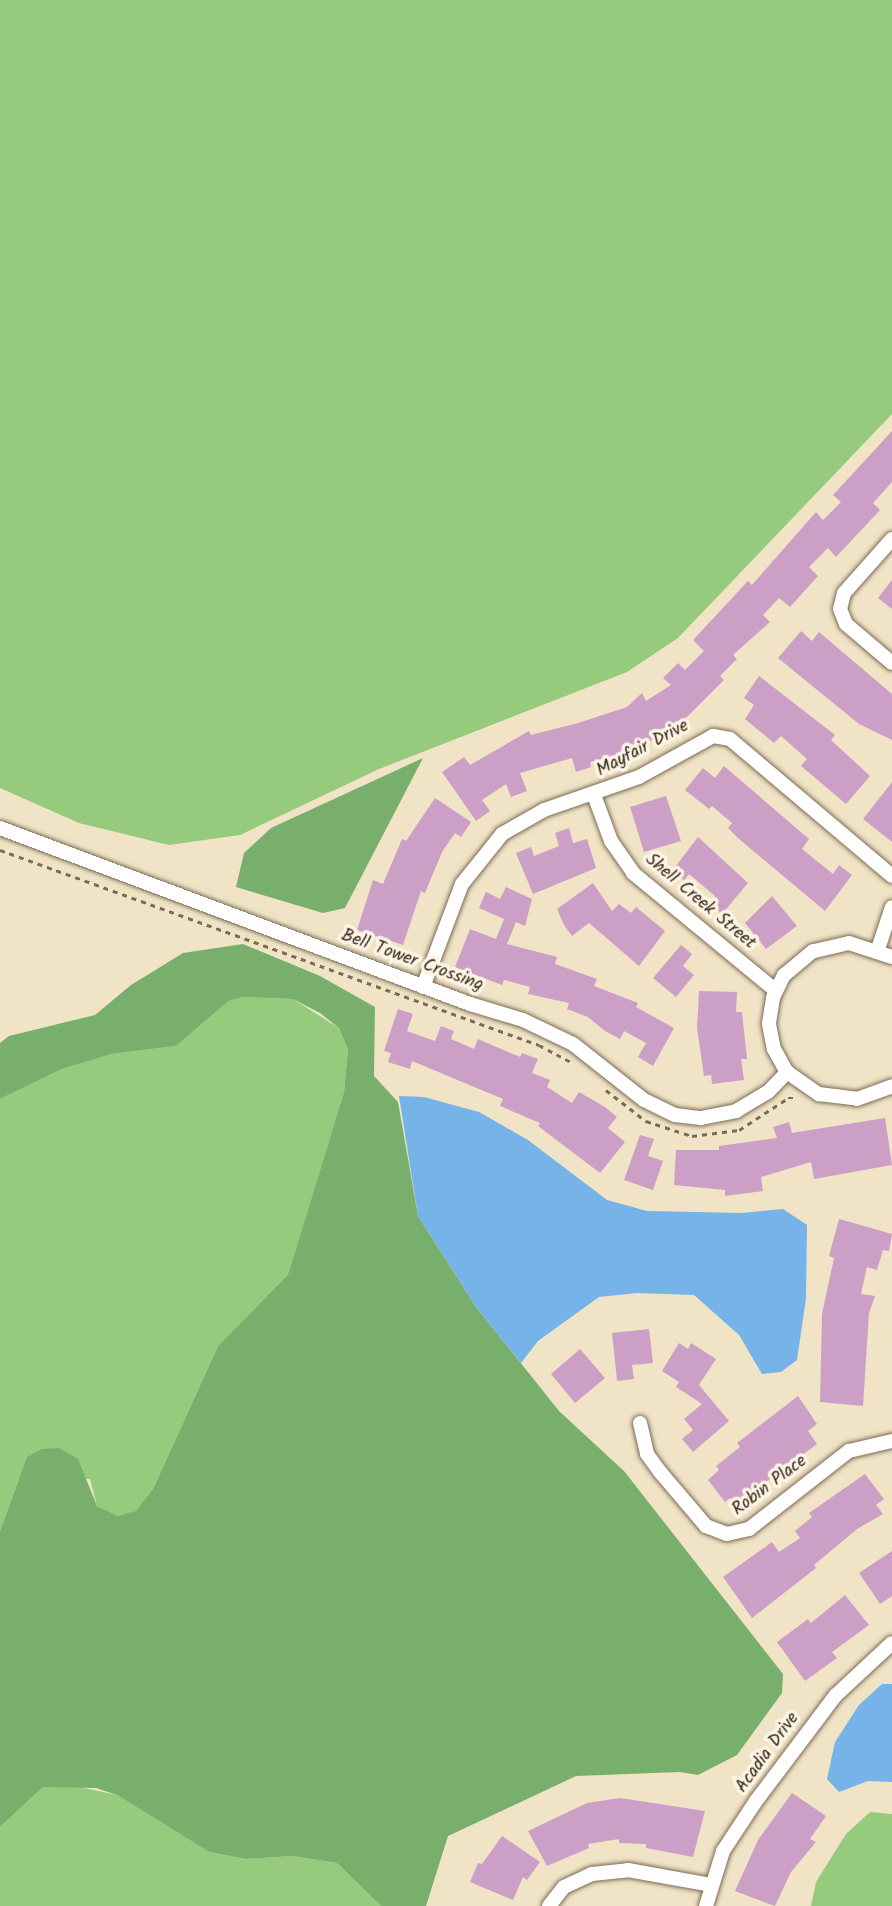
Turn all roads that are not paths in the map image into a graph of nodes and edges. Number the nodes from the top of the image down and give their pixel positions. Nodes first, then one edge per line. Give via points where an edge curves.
1 (892, 539) edge
2 (892, 663) edge
3 (594, 795) junction
4 (0, 828) edge
5 (892, 876) edge
6 (892, 907) edge
7 (878, 949) junction
8 (892, 957) edge
9 (423, 987) junction
10 (776, 991) junction
11 (787, 1072) junction
12 (892, 1086) edge
13 (640, 1423) dead end
14 (892, 1441) edge
15 (892, 1643) edge
16 (711, 1885) junction
17 (549, 1906) edge
18 (706, 1906) edge

1 - 2 street via 844,593 840,609 846,624
3 - 5 street, Mayfair Drive via 639,777 705,738 722,736
3 - 9 street, Mayfair Drive via 529,817 485,851 462,884
3 - 10 street, Shell Creek Street via 611,841 633,873
4 - 9 street, Bell Tower Crossing
6 - 7 street
7 - 8 street
7 - 10 street via 849,943 813,951 792,965
9 - 11 street, Bell Tower Crossing via 556,1035 588,1054 644,1100 675,1115 701,1118 736,1111 768,1092
10 - 11 street via 771,1037
11 - 12 street via 819,1094 845,1100 869,1097
13 - 14 street, Robin Place via 647,1454 661,1474 706,1527 727,1534 749,1529 849,1451
15 - 16 street, Acadia Drive via 836,1695 810,1727 723,1851
16 - 17 street via 628,1870 592,1874 564,1888
16 - 18 street, Acadia Drive

